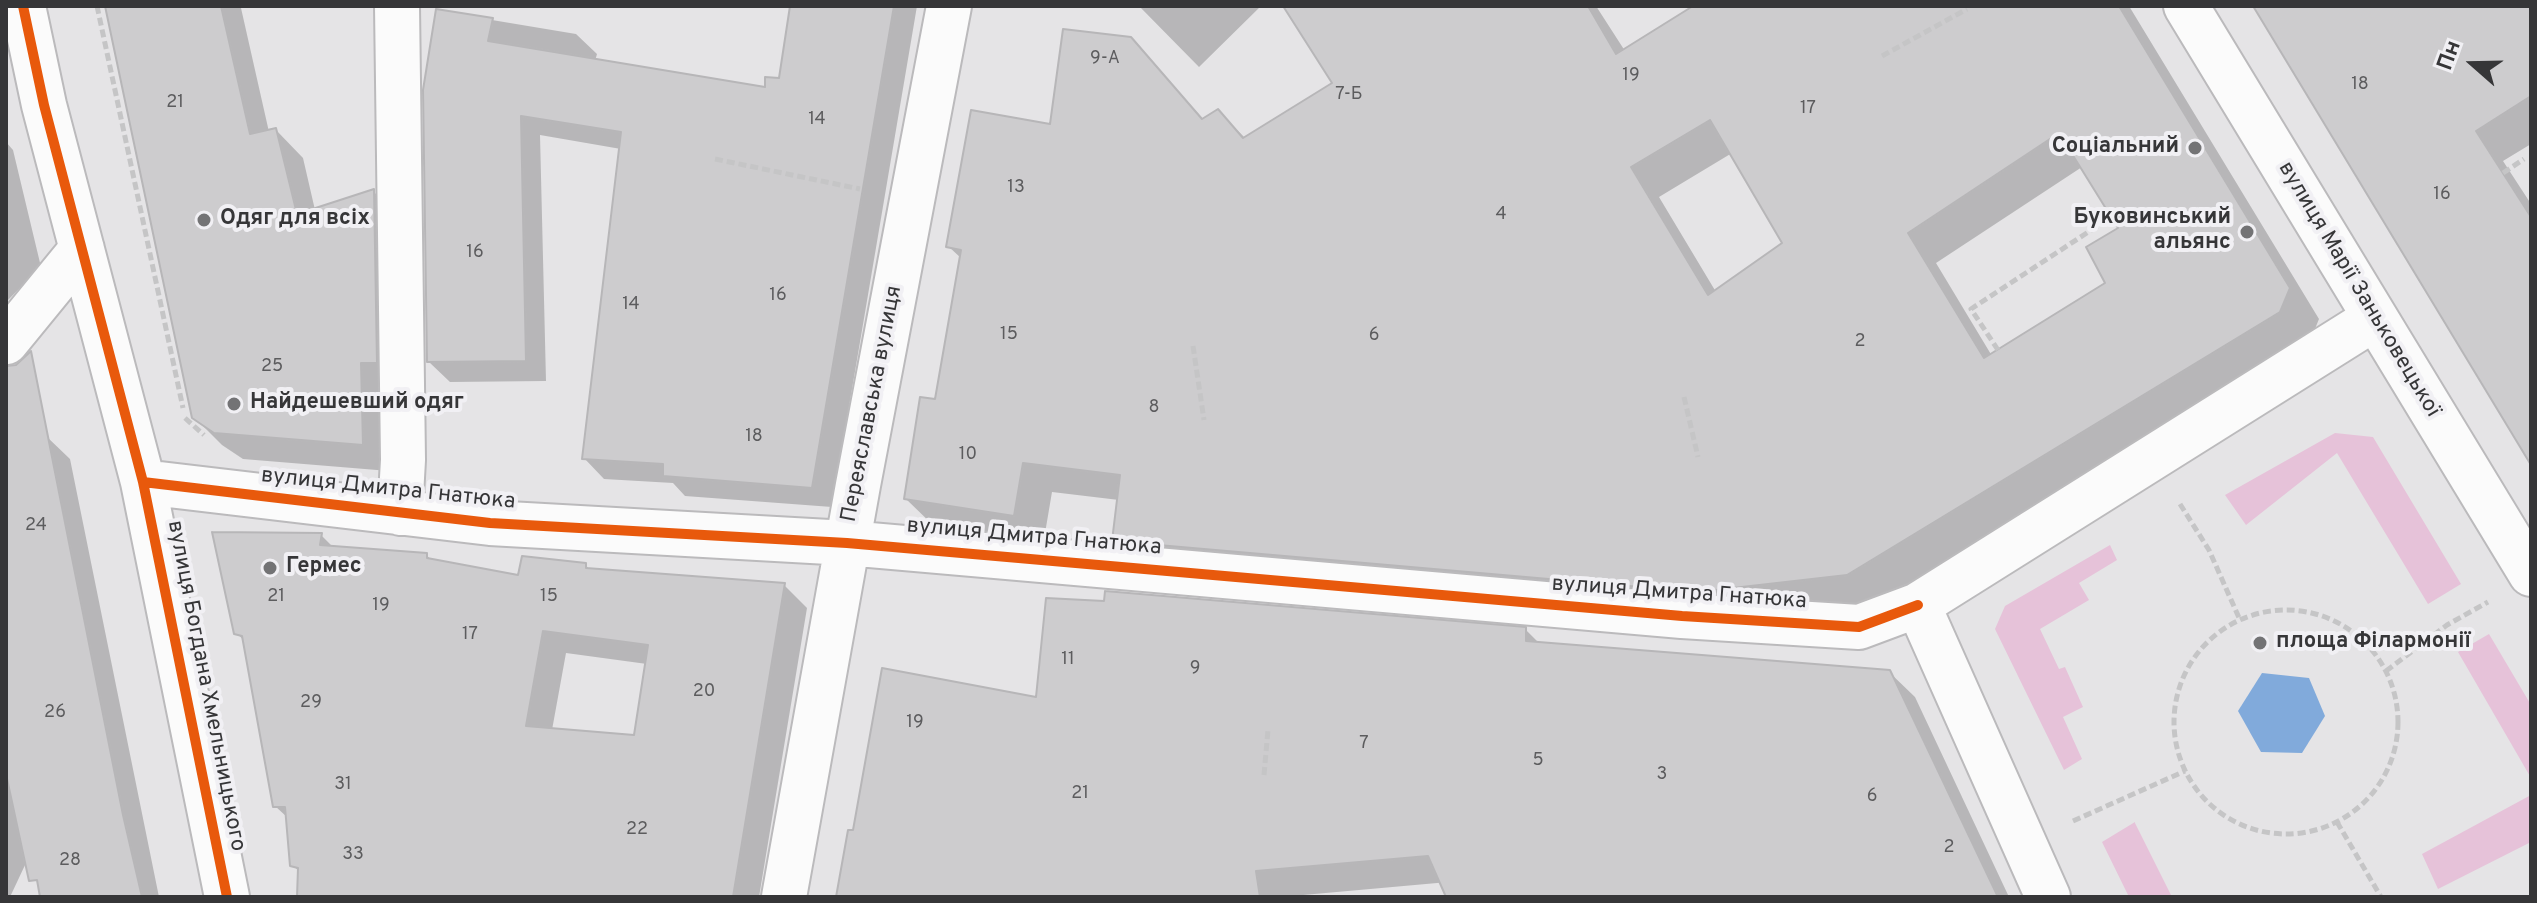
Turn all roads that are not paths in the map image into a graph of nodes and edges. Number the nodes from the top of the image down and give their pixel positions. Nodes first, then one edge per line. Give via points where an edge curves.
1 (23, 6) edge
2 (397, 6) edge
3 (949, 6) edge
4 (2186, 6) edge
5 (25, 100) edge
6 (82, 249) junction
7 (2375, 318) junction
8 (6, 342) edge
9 (143, 482) junction
10 (400, 513) junction
11 (847, 543) junction
12 (2514, 586) edge
13 (1918, 605) junction
14 (227, 897) edge
15 (784, 897) edge
16 (2048, 897) edge

1 - 5 street
2 - 10 street
3 - 11 street, Переяславська вулиця
4 - 7 street, вулиця Марії Заньковецької
5 - 6 street
6 - 8 street
6 - 9 street, вулиця Богдана Хмельницького
7 - 12 street, вулиця Марії Заньковецької
7 - 13 street
9 - 10 street, вулиця Дмитра Гнатюка
9 - 14 street, вулиця Богдана Хмельницького
10 - 11 street, вулиця Дмитра Гнатюка
11 - 13 street, вулиця Дмитра Гнатюка via 1859,627
11 - 15 street, Переяславська вулиця
13 - 16 street

